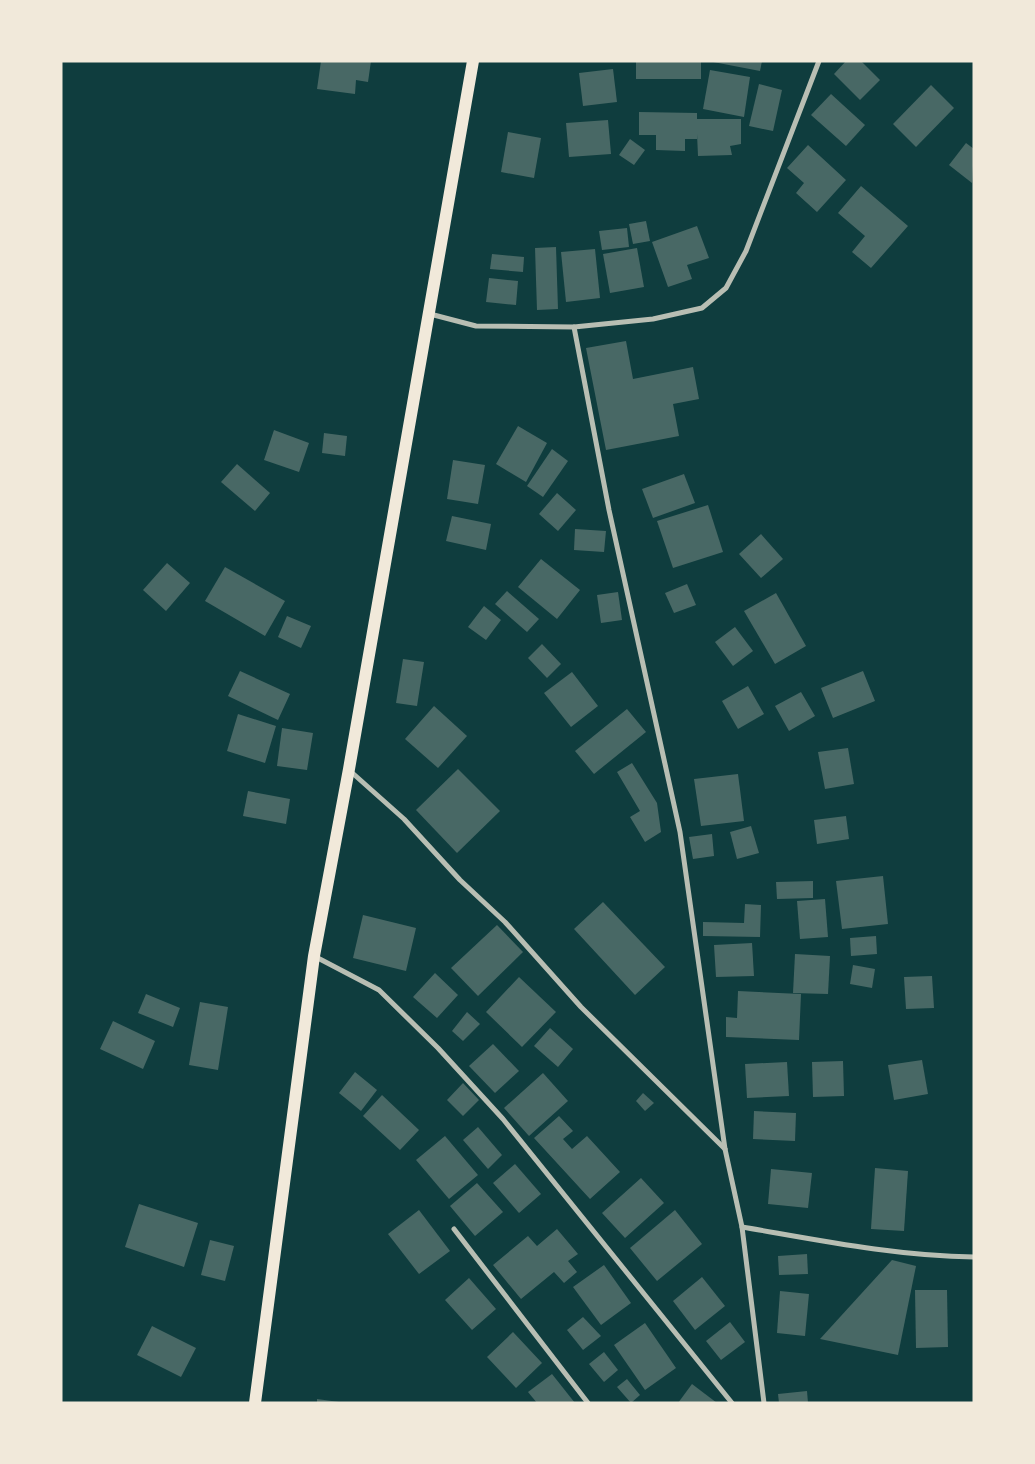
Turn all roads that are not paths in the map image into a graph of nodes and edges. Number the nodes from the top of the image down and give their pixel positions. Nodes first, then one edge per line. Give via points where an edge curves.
1 (473, 61) edge
2 (819, 61) edge
3 (428, 314) junction
4 (574, 327) junction
5 (349, 769) junction
6 (314, 956) junction
7 (725, 1149) junction
8 (742, 1227) junction
9 (454, 1229) dead end
10 (974, 1257) edge
11 (255, 1403) edge
12 (588, 1403) edge
13 (732, 1403) edge
14 (764, 1403) edge

1 - 3 main road
2 - 4 street via 746,251 726,288 702,308 653,318
3 - 4 street via 476,326
3 - 5 main road
4 - 7 street via 609,510 680,832
5 - 6 main road
5 - 7 street via 404,819 460,880 505,922 581,1007
6 - 11 main road
6 - 13 street via 379,990 438,1048 503,1119
7 - 8 street
8 - 10 street via 941,1257
8 - 14 street
9 - 12 street

